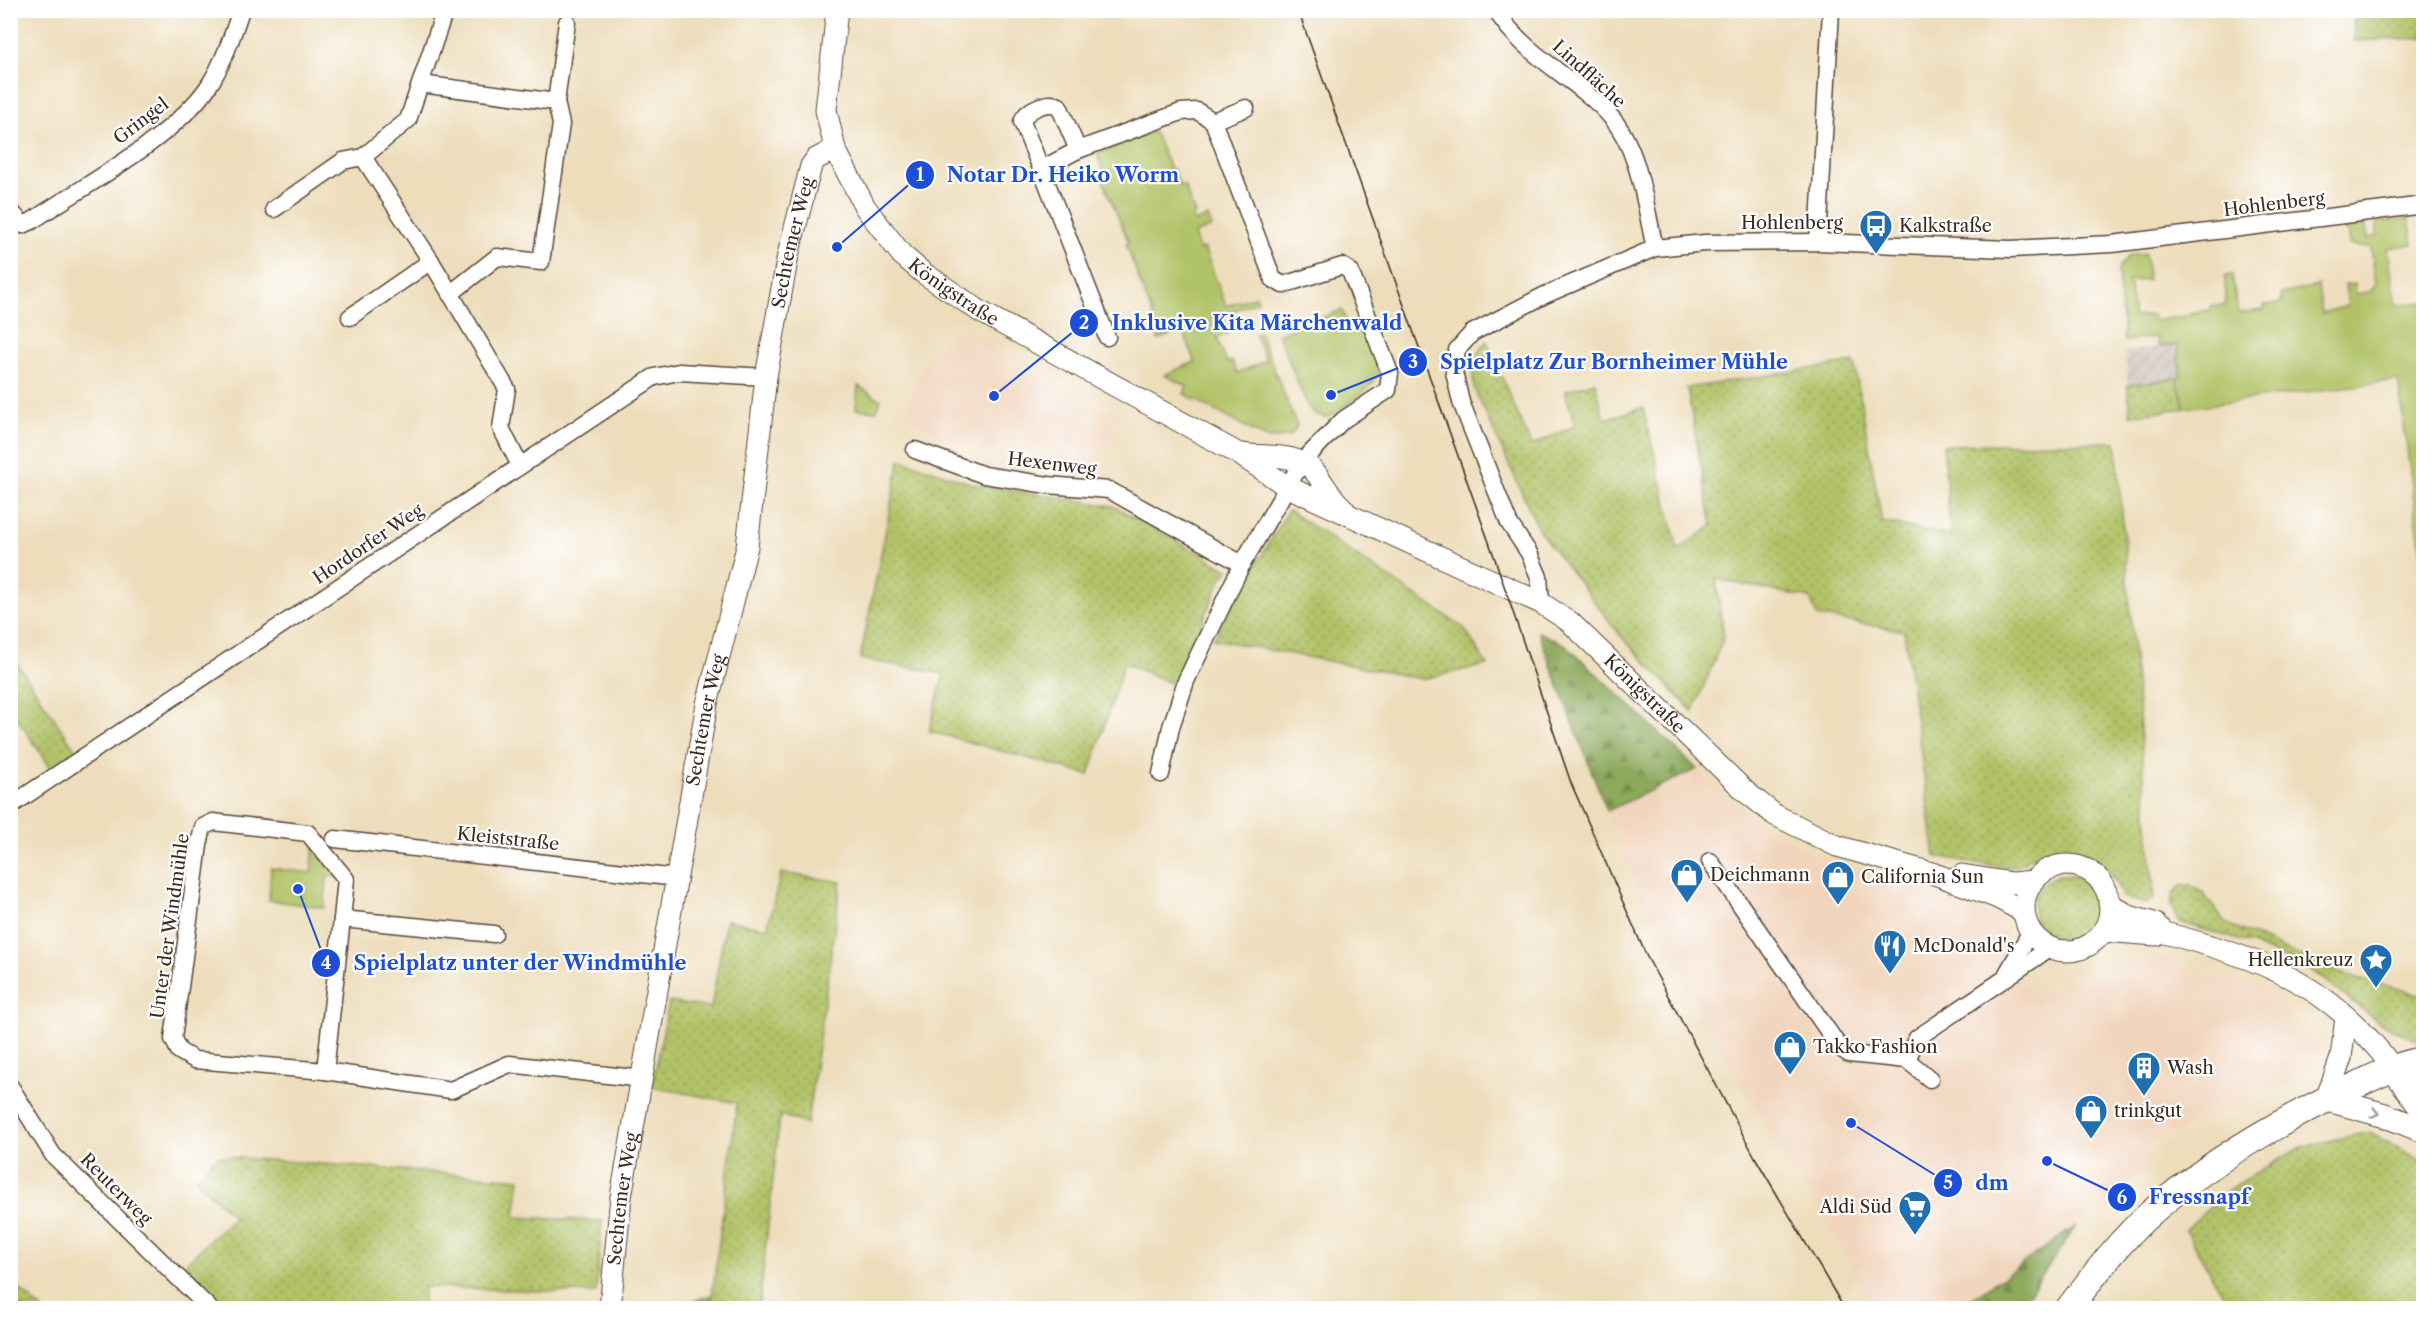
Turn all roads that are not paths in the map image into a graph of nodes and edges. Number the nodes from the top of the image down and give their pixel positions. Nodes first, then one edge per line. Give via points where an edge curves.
1 (241, 10) edge
2 (445, 10) edge
3 (837, 10) edge
4 (1496, 10) edge
5 (1831, 10) edge
6 (567, 22) dead end
7 (421, 84) junction
8 (555, 102) junction
9 (1246, 108) dead end
10 (1213, 121) junction
11 (835, 149) junction
12 (1078, 150) junction
13 (363, 157) junction
14 (1044, 176) junction
15 (2424, 205) edge
16 (274, 209) dead end
17 (10, 210) edge
18 (1818, 242) junction
19 (1655, 248) junction
20 (431, 261) junction
21 (450, 294) junction
22 (350, 317) dead end
23 (1107, 337) dead end
24 (766, 377) junction
25 (915, 450) dead end
26 (1239, 454) junction
27 (1302, 462) junction
28 (520, 466) junction
29 (1288, 487) junction
30 (1351, 515) junction
31 (1242, 564) junction
32 (1541, 603) junction
33 (1161, 774) dead end
34 (10, 806) edge
35 (335, 839) dead end
36 (1710, 861) dead end
37 (1932, 873) junction
38 (677, 878) junction
39 (2033, 881) junction
40 (2109, 903) junction
41 (342, 919) junction
42 (2027, 922) junction
43 (2103, 931) junction
44 (2165, 933) junction
45 (494, 934) dead end
46 (2050, 948) junction
47 (2005, 977) junction
48 (2346, 1017) junction
49 (1907, 1060) junction
50 (2424, 1060) edge
51 (2393, 1068) junction
52 (325, 1071) junction
53 (643, 1079) junction
54 (1930, 1079) dead end
55 (10, 1086) edge
56 (2326, 1099) junction
57 (2424, 1112) edge
58 (2424, 1131) edge
59 (208, 1308) edge
60 (610, 1308) edge
61 (2069, 1308) edge

1 - 17 street, Gringel via 229,46 208,87 169,129 22,225
2 - 7 street
3 - 11 street, Königstraße via 826,110
4 - 19 street, Lindfläche via 1522,41 1612,118 1639,180
5 - 18 street
6 - 8 street
7 - 8 street
7 - 13 street via 408,120
8 - 21 street via 561,123 541,262 496,257
9 - 10 street
10 - 12 street via 1189,110
10 - 27 street via 1273,279 1284,285 1342,266 1350,270 1390,373 1388,390 1343,420
11 - 24 street, Sechtemer Weg via 811,166 788,255
11 - 26 street, Königstraße via 885,236 937,285
12 - 14 street via 1047,166
12 - 14 street via 1059,106 1048,104 1028,112 1022,122
13 - 16 street via 343,161
13 - 20 street
14 - 23 street
15 - 18 street, Hohlenberg via 2112,244 2010,249
18 - 19 street, Hohlenberg via 1704,243
19 - 32 street, Hohlenberg via 1472,333 1457,350 1454,372 1461,402 1509,524 1539,578
20 - 21 street
20 - 22 street
21 - 28 street via 507,389 501,428
24 - 28 street, Hordorfer Weg via 679,372 654,377
24 - 38 street, Sechtemer Weg via 747,548 707,704
25 - 31 street, Hexenweg via 984,475 1109,490
26 - 27 street, Königstraße via 1288,456
26 - 29 street, Königstraße
27 - 29 street
27 - 30 street, Königstraße via 1313,469 1332,499
28 - 34 street, Hordorfer Weg
29 - 30 street, Königstraße
29 - 31 street
30 - 32 street, Königstraße
31 - 33 street via 1186,681
32 - 37 street, Königstraße via 1570,622 1746,792 1775,815 1837,846
35 - 38 street, Kleiststraße
36 - 49 street via 1840,1048 1849,1054
37 - 39 street, Königstraße via 2012,884
37 - 42 street, Königstraße via 1998,898
38 - 53 street, Sechtemer Weg
39 - 40 street, Königstraße via 2057,866 2078,867 2097,877
39 - 42 street via 2024,901
40 - 43 street
40 - 44 street via 2129,916 2154,923
41 - 45 street
41 - 52 street, Unter der Windmühle
41 - 52 street, Unter der Windmühle via 346,879 308,833 213,822 203,826 173,1039 179,1052 195,1060
42 - 46 street, Königstraße
42 - 47 street
43 - 44 street via 2150,936
43 - 46 street via 2080,949
44 - 48 street via 2268,964 2312,989
46 - 47 street
47 - 49 street via 1917,1038
48 - 51 street
48 - 56 street via 2341,1058
49 - 54 street
50 - 51 main road
51 - 56 main road
51 - 57 main road
52 - 53 street, Unter der Windmühle via 451,1090 509,1064
53 - 60 street, Sechtemer Weg via 621,1197
55 - 59 street, Reuterweg via 53,1155
56 -> 58 main road
56 - 61 main road via 2214,1166 2152,1212

